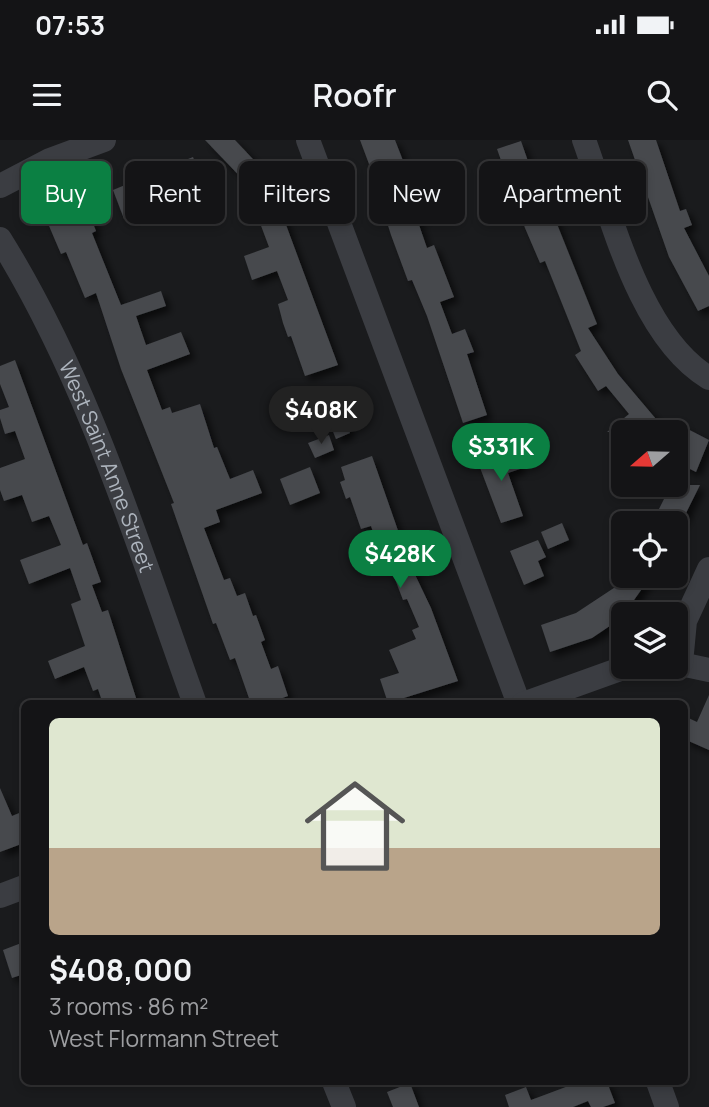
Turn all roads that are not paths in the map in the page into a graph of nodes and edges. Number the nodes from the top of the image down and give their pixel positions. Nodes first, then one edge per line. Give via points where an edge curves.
1 (104, 140) edge
2 (308, 140) edge
3 (584, 140) edge
4 (0, 186) edge
5 (0, 239) edge
6 (709, 378) edge
7 (709, 569) edge
8 (688, 614) edge
9 (688, 665) edge
10 (709, 670) edge
11 (611, 672) edge
12 (194, 700) edge
13 (519, 700) edge
14 (532, 700) edge
15 (21, 888) edge
16 (0, 897) edge
17 (335, 1085) edge
18 (659, 1085) edge
19 (344, 1107) edge
20 (667, 1107) edge

1 - 4 street via 50,160
2 - 13 street
3 - 6 street via 644,306 666,340
5 - 12 street, West Saint Anne Street via 83,396
7 - 8 street
9 - 10 street
11 - 14 street
15 - 16 street
17 - 19 street
18 - 20 street

